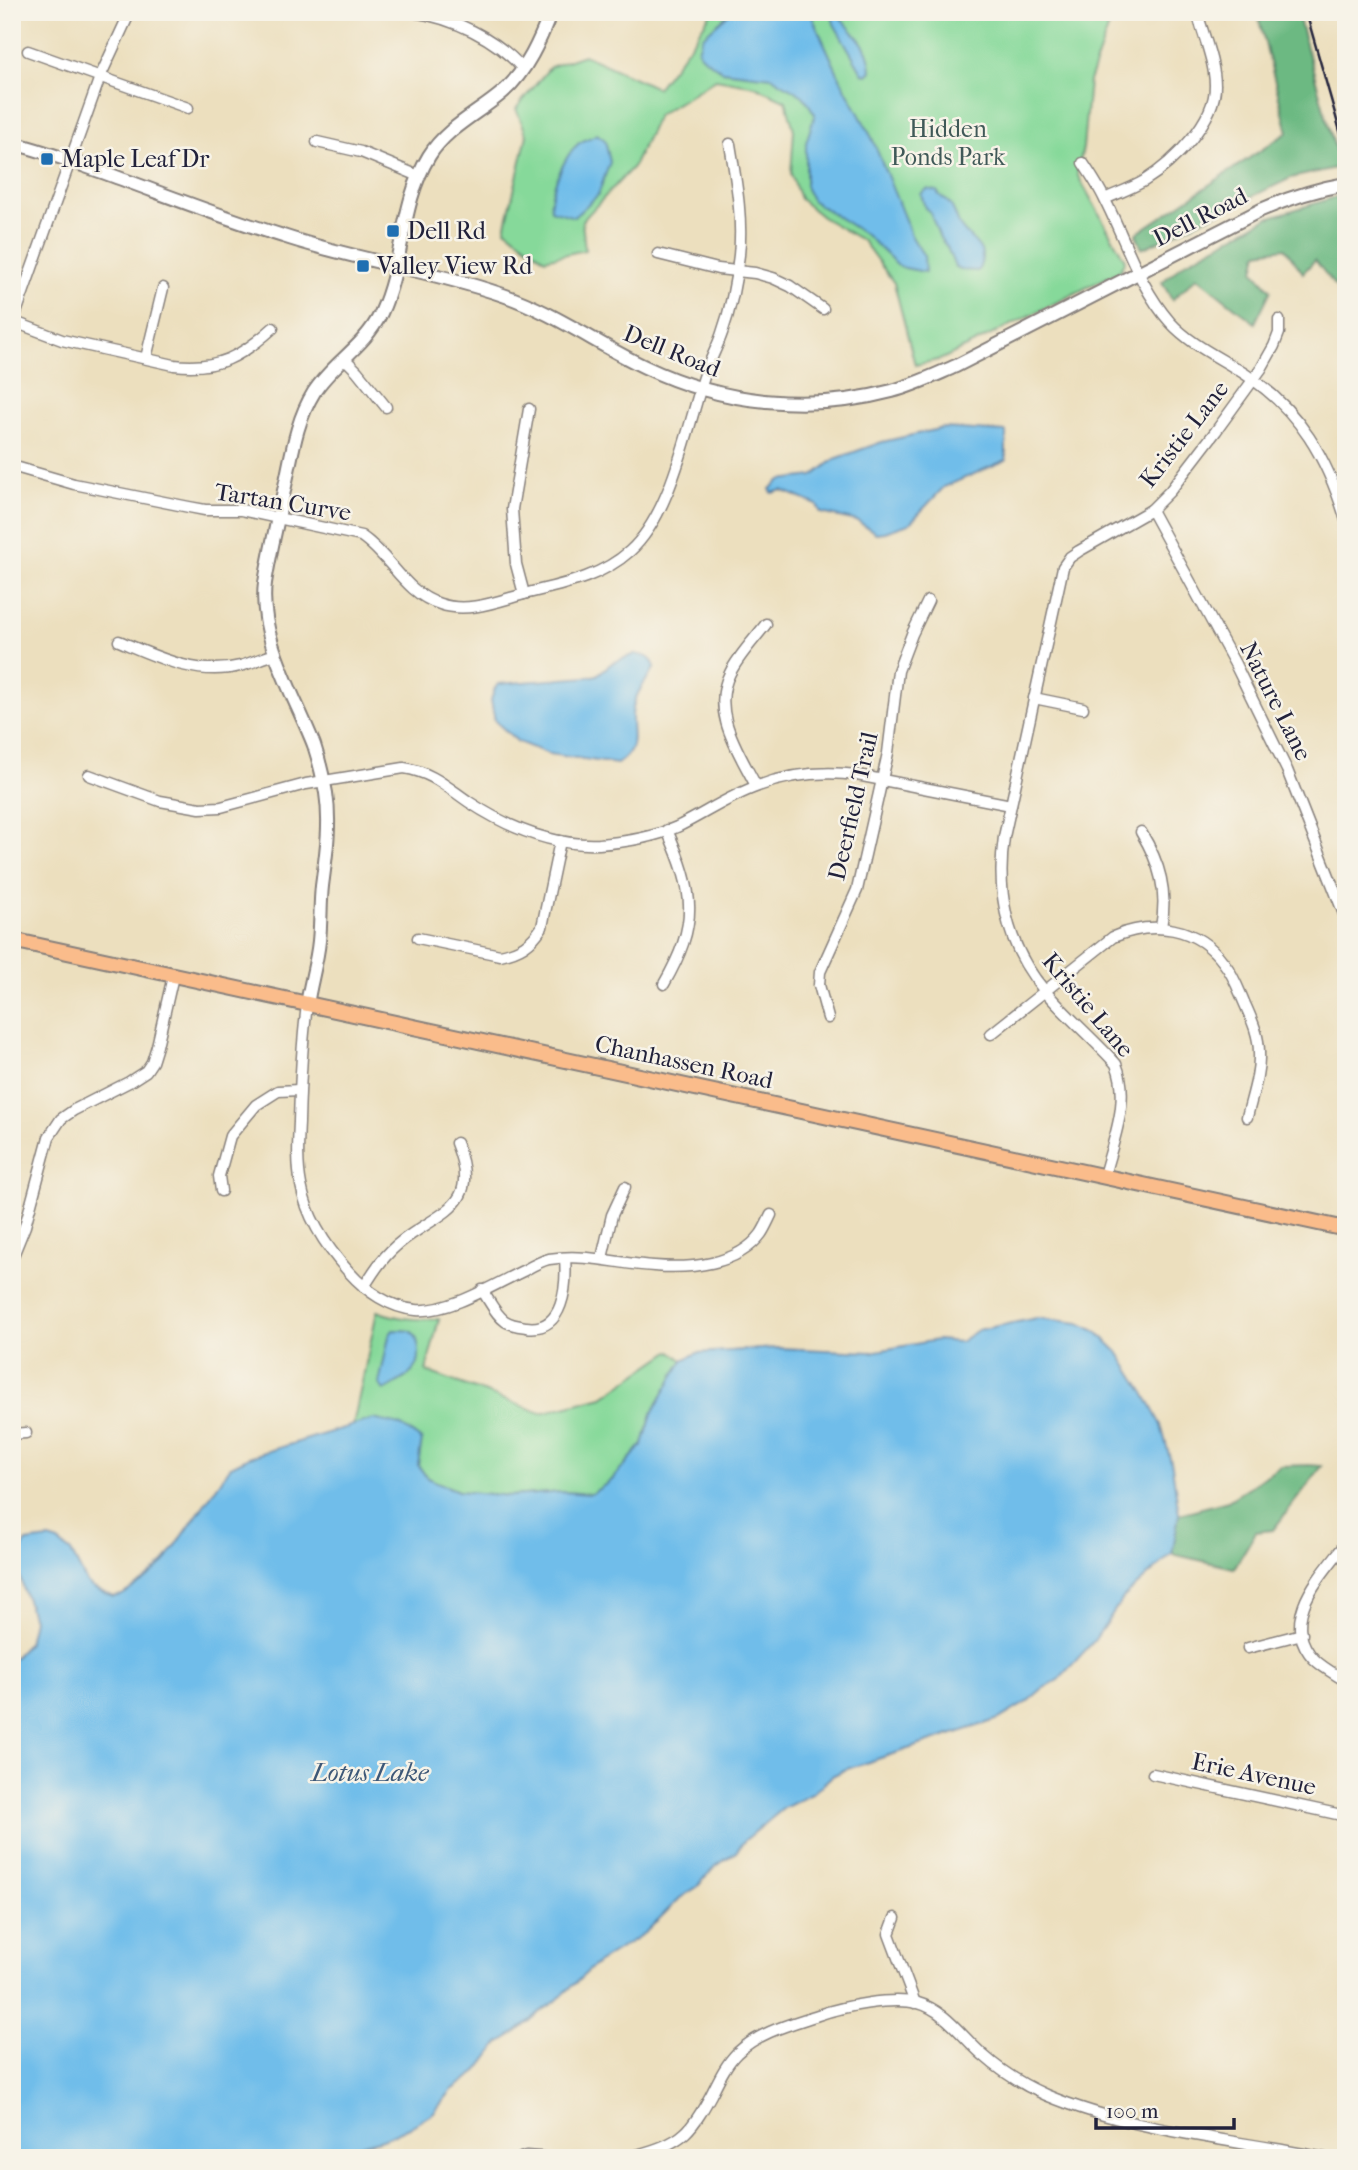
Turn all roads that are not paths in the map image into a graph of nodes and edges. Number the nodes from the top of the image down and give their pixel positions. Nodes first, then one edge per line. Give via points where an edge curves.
1 (130, 12) edge
2 (413, 12) edge
3 (551, 12) edge
4 (1197, 12) edge
5 (28, 51) dead end
6 (523, 69) junction
7 (100, 77) junction
8 (188, 108) dead end
9 (317, 142) dead end
10 (12, 143) edge
11 (730, 145) dead end
12 (70, 161) junction
13 (1083, 163) dead end
14 (419, 176) junction
15 (1346, 184) edge
16 (1105, 198) junction
17 (659, 254) dead end
18 (394, 266) junction
19 (737, 271) junction
20 (1138, 272) junction
21 (163, 288) dead end
22 (823, 309) dead end
23 (1279, 320) dead end
24 (12, 322) edge
25 (273, 328) dead end
26 (146, 358) junction
27 (345, 359) junction
28 (1253, 380) junction
29 (701, 388) junction
30 (386, 407) dead end
31 (529, 409) dead end
32 (12, 466) edge
33 (1151, 510) junction
34 (278, 518) junction
35 (1346, 520) edge
36 (524, 594) junction
37 (928, 601) dead end
38 (766, 624) dead end
39 (119, 641) dead end
40 (276, 654) junction
41 (1034, 698) junction
42 (1083, 708) dead end
43 (89, 775) dead end
44 (883, 780) junction
45 (323, 781) junction
46 (756, 786) junction
47 (1011, 805) junction
48 (667, 830) junction
49 (1141, 832) dead end
50 (560, 841) junction
51 (1346, 919) edge
52 (1161, 928) junction
53 (418, 938) dead end
54 (12, 940) edge
55 (173, 976) junction
56 (664, 984) dead end
57 (1044, 990) junction
58 (307, 1005) junction
59 (828, 1018) dead end
60 (991, 1034) dead end
61 (299, 1090) junction
62 (1247, 1117) dead end
63 (456, 1143) dead end
64 (1104, 1175) junction
65 (625, 1187) dead end
66 (221, 1191) dead end
67 (771, 1215) dead end
68 (1346, 1229) edge
69 (12, 1258) edge
70 (565, 1258) junction
71 (602, 1258) junction
72 (364, 1287) junction
73 (482, 1290) junction
74 (26, 1433) dead end
75 (12, 1434) edge
76 (1346, 1543) edge
77 (1302, 1634) junction
78 (1248, 1648) dead end
79 (1346, 1682) edge
80 (1153, 1774) dead end
81 (1346, 1816) edge
82 (895, 1917) dead end
83 (915, 2003) junction
84 (521, 2158) edge
85 (552, 2158) edge
86 (627, 2158) edge
87 (1325, 2158) edge

1 - 7 street
2 - 6 street via 467,28 513,57
3 - 6 street
4 - 16 street via 1216,83 1210,112 1161,170
5 - 7 street
6 - 14 street via 506,90 441,141
7 - 8 street
7 - 12 street
9 - 14 street via 361,152
10 - 12 street, Dell Road
11 - 19 street, Tartan Curve via 740,218
12 - 18 street, Dell Road via 284,237
12 - 24 street
13 - 16 street
14 - 18 street
15 - 20 street, Dell Road via 1291,197
16 - 20 street
17 - 19 street
18 - 27 street via 382,311
18 - 29 street, Dell Road via 507,296 644,366
19 - 22 street via 773,278
19 - 29 street, Tartan Curve via 722,334
20 - 28 street via 1173,325
20 - 29 street, Dell Road via 956,366 893,391 834,402 791,403
21 - 26 street
23 - 28 street, Kristie Lane via 1274,346
24 - 26 street via 62,340
25 - 26 street via 245,352 210,365 192,367
27 - 30 street
27 - 34 street via 306,407
28 - 33 street, Kristie Lane via 1187,470
28 - 35 street via 1284,406 1319,452
29 - 36 street, Tartan Curve via 667,495 645,534 630,551 593,575
31 - 36 street via 512,509 516,564
32 - 34 street, Tartan Curve via 176,505
33 - 41 street, Kristie Lane via 1079,551 1063,567
33 - 51 street, Nature Lane via 1287,770
34 - 36 street, Tartan Curve via 361,536 411,588 443,606 480,606
34 - 40 street via 265,587 265,612
37 - 44 street, Deerfield Trail via 898,671
38 - 46 street via 728,676 723,707 728,730
39 - 40 street via 179,665 199,668 238,667
40 - 45 street via 315,749
41 - 42 street
41 - 47 street, Kristie Lane
43 - 45 street via 160,801 200,808
44 - 46 street via 811,773
44 - 47 street
44 - 59 street, Deerfield Trail via 857,890 820,972 818,985
45 - 50 street via 390,769 419,770 492,816
45 - 58 street via 327,854 319,943
46 - 48 street
47 - 57 street, Kristie Lane via 1000,863 1005,914 1012,938
48 - 50 street via 631,841
48 - 56 street via 687,880 690,902 684,946
49 - 52 street via 1163,881
50 - 53 street via 542,927 525,946 500,955
52 - 57 street via 1129,930 1112,937
52 - 62 street via 1199,939 1225,964 1234,980 1258,1039 1259,1068
54 - 55 main road, Chanhassen Road
55 - 58 main road, Chanhassen Road
55 - 69 street via 157,1046 146,1071 74,1110 49,1137
57 - 60 street
57 - 64 street, Kristie Lane via 1116,1064 1122,1078 1120,1109
58 - 61 street
58 - 64 main road, Chanhassen Road
61 - 66 street via 278,1091 256,1105 230,1136 219,1176
61 - 72 street via 301,1186 330,1251
63 - 72 street via 465,1179 459,1199 382,1259
64 - 68 main road, Chanhassen Road
65 - 71 street via 612,1215
67 - 71 street via 747,1248 701,1265 654,1266
70 - 71 street
70 - 73 street via 546,1260
70 - 73 street via 567,1283 557,1313 536,1329 505,1321
72 - 73 street via 380,1300 416,1310 438,1308
74 - 75 street
76 - 77 street via 1304,1600
77 - 78 street
77 - 79 street via 1313,1657
80 - 81 street, Erie Avenue
82 - 83 street via 889,1934
83 - 86 street via 872,2003 830,2011 771,2031 735,2055 685,2133
83 - 87 street via 940,2013 1004,2073 1046,2095 1147,2125
84 - 85 street

